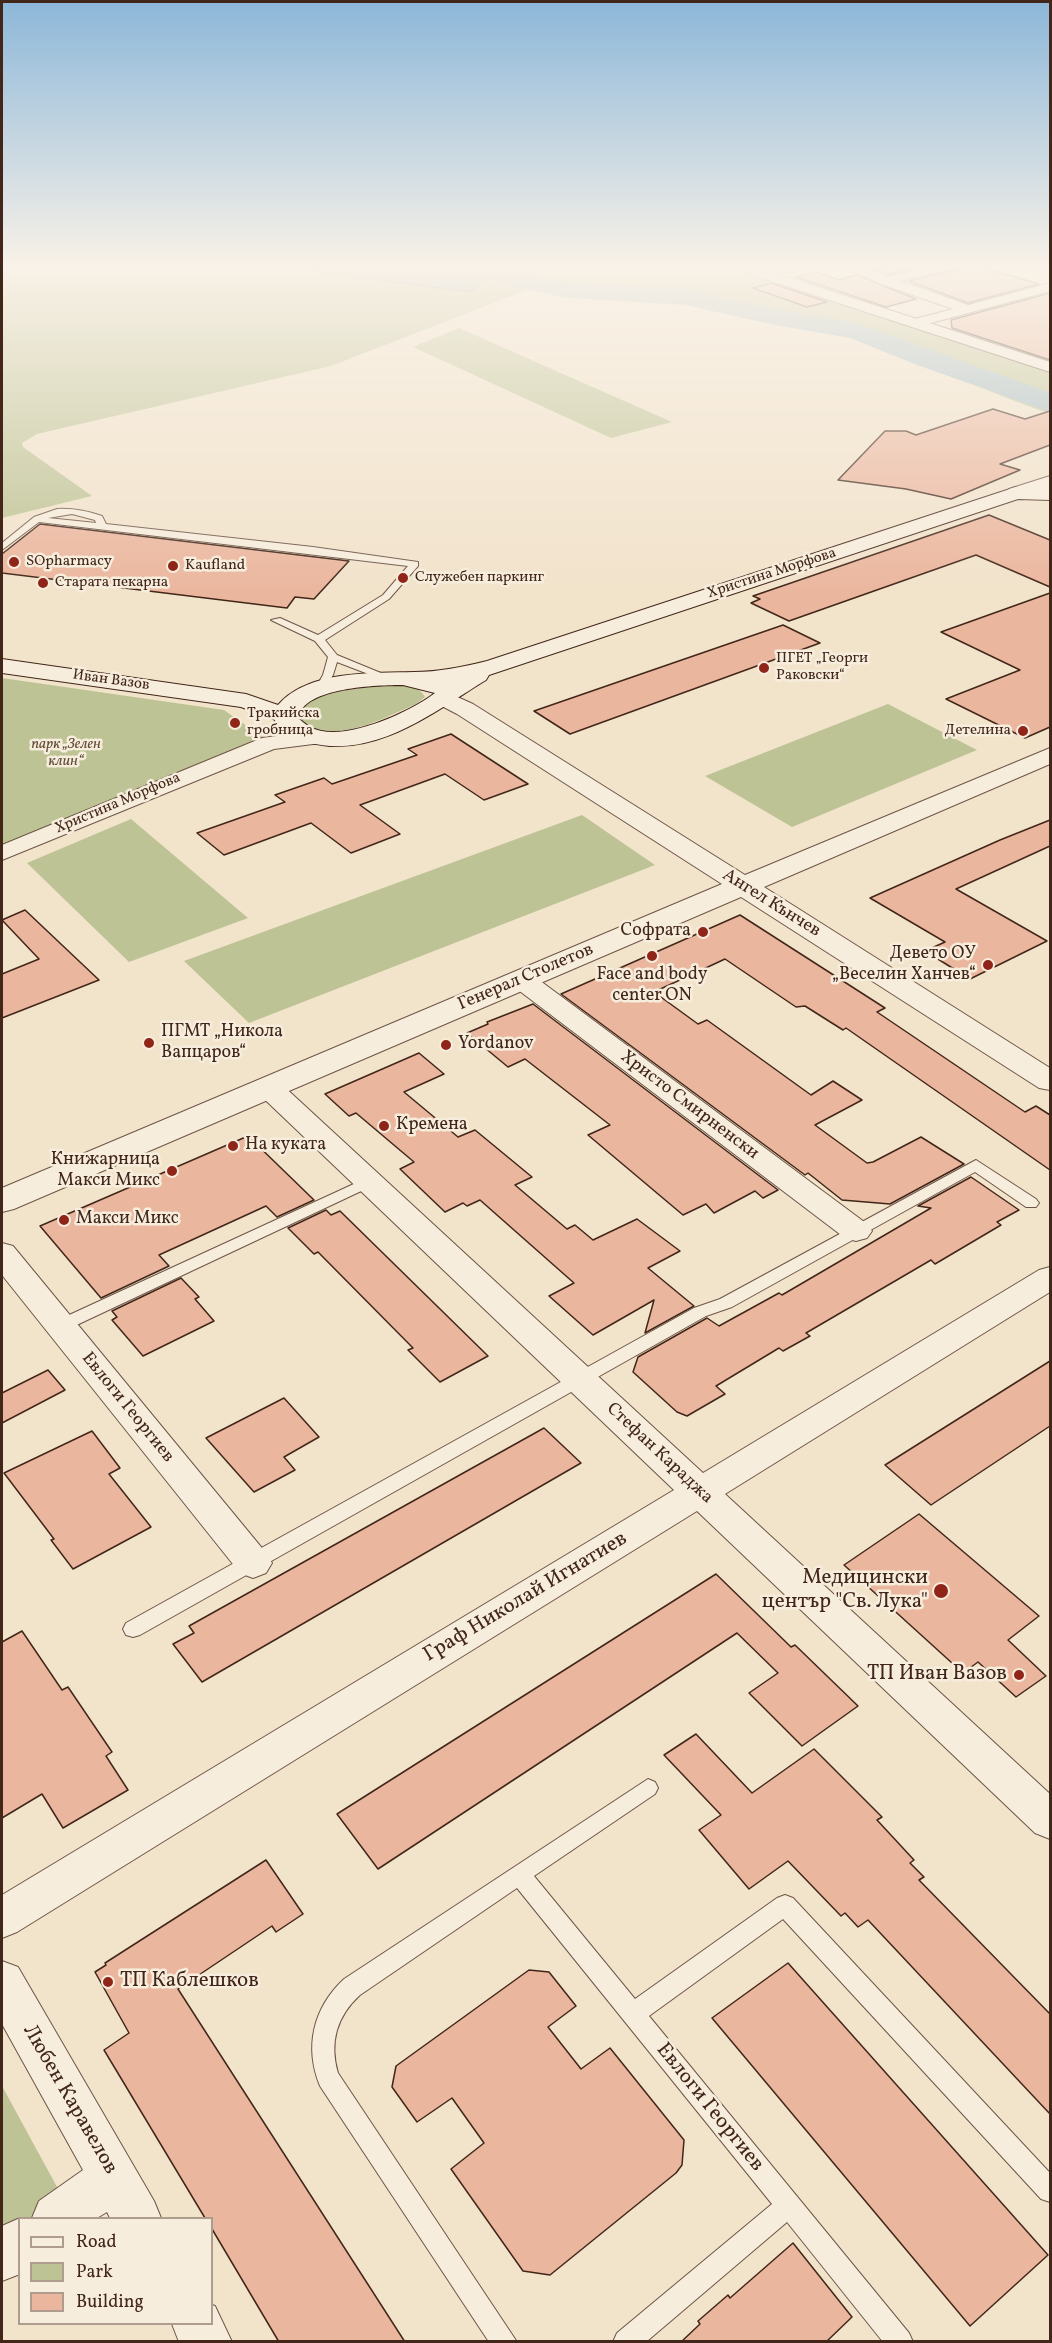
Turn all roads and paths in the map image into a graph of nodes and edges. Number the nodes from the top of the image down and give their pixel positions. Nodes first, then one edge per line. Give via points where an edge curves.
1 (1050, 492) edge
2 (919, 525) junction
3 (2, 547) edge
4 (276, 620) dead end
5 (319, 639) junction
6 (333, 657) junction
7 (2, 666) edge
8 (493, 667) junction
9 (388, 678) junction
10 (414, 679) junction
11 (314, 690) junction
12 (444, 696) junction
13 (221, 697) junction
14 (285, 717) junction
15 (408, 718) junction
16 (491, 726) junction
17 (313, 738) junction
18 (1050, 755) edge
19 (235, 756) junction
20 (2, 853) edge
21 (743, 886) junction
22 (522, 980) junction
23 (1050, 1081) edge
24 (269, 1088) junction
25 (369, 1182) junction
26 (2, 1201) edge
27 (1031, 1203) dead end
28 (856, 1231) junction
29 (2, 1254) edge
30 (1050, 1278) edge
31 (60, 1326) junction
32 (580, 1379) junction
33 (700, 1491) junction
34 (253, 1563) junction
35 (133, 1629) dead end
36 (648, 1788) dead end
37 (1050, 1820) edge
38 (519, 1874) junction
39 (2, 1918) edge
40 (2, 1982) edge
41 (633, 2014) junction
42 (114, 2178) junction
43 (1050, 2190) edge
44 (789, 2205) junction
45 (57, 2217) edge
46 (136, 2217) edge
47 (18, 2245) edge
48 (2, 2256) edge
49 (198, 2325) edge
50 (207, 2342) edge
51 (504, 2342) edge
52 (626, 2342) edge
53 (900, 2342) edge

1 - 2 street
1 - 2 street, Христина Морфова via 1016,493
2 - 8 street, Христина Морфова
3 - 5 lane via 37,519 415,564 386,597
4 - 5 lane
5 - 6 lane
6 - 9 lane
6 - 11 lane via 328,675
7 - 13 street, Иван Вазов
8 - 10 street, Христина Морфова
8 - 12 street, Христина Морфова
9 - 10 street, Иван Вазов
9 - 11 street, Иван Вазов
10 - 12 street, Ангел Кънчев via 433,685
11 - 13 street, Иван Вазов
11 - 14 street via 288,706
12 - 15 street, Христина Морфова
12 - 16 street, Ангел Кънчев
13 - 14 street, Иван Вазов via 246,701
14 - 17 street, Иван Вазов via 294,729
14 - 19 street, Христина Морфова via 262,740
15 - 16 street, Ангел Кънчев via 448,716
15 - 17 street via 345,738
16 - 21 street, Ангел Кънчев
17 - 19 street, Христина Морфова via 270,743
18 - 21 street, Генерал Столетов
19 - 20 street, Христина Морфова
21 - 22 street, Генерал Столетов
21 - 23 street, Ангел Кънчев
22 - 24 street, Генерал Столетов
22 - 28 street, Христо Смирненски
24 - 25 street, Стефан Караджа
24 - 26 street, Генерал Столетов
25 - 31 lane
25 - 32 street, Стефан Караджа
27 - 28 lane via 976,1165
28 - 32 lane
29 - 31 street, Евлоги Георгиев
30 - 33 street, Граф Николай Игнатиев
31 - 34 street, Евлоги Георгиев
32 - 33 street, Стефан Караджа
32 - 34 lane
33 - 37 street, Стефан Караджа
33 - 39 street, Граф Николай Игнатиев
34 - 35 lane
36 - 38 lane
38 - 41 lane, Евлоги Георгиев
38 - 51 lane via 339,1997 331,2007 322,2050 328,2078
40 - 42 street, Любен Каравелов
41 - 43 lane via 784,1905
41 - 44 lane, Евлоги Георгиев
42 - 45 street
42 - 46 street, Любен Каравелов
44 - 52 lane
44 - 53 lane, Евлоги Георгиев
47 - 48 street
49 - 50 street

